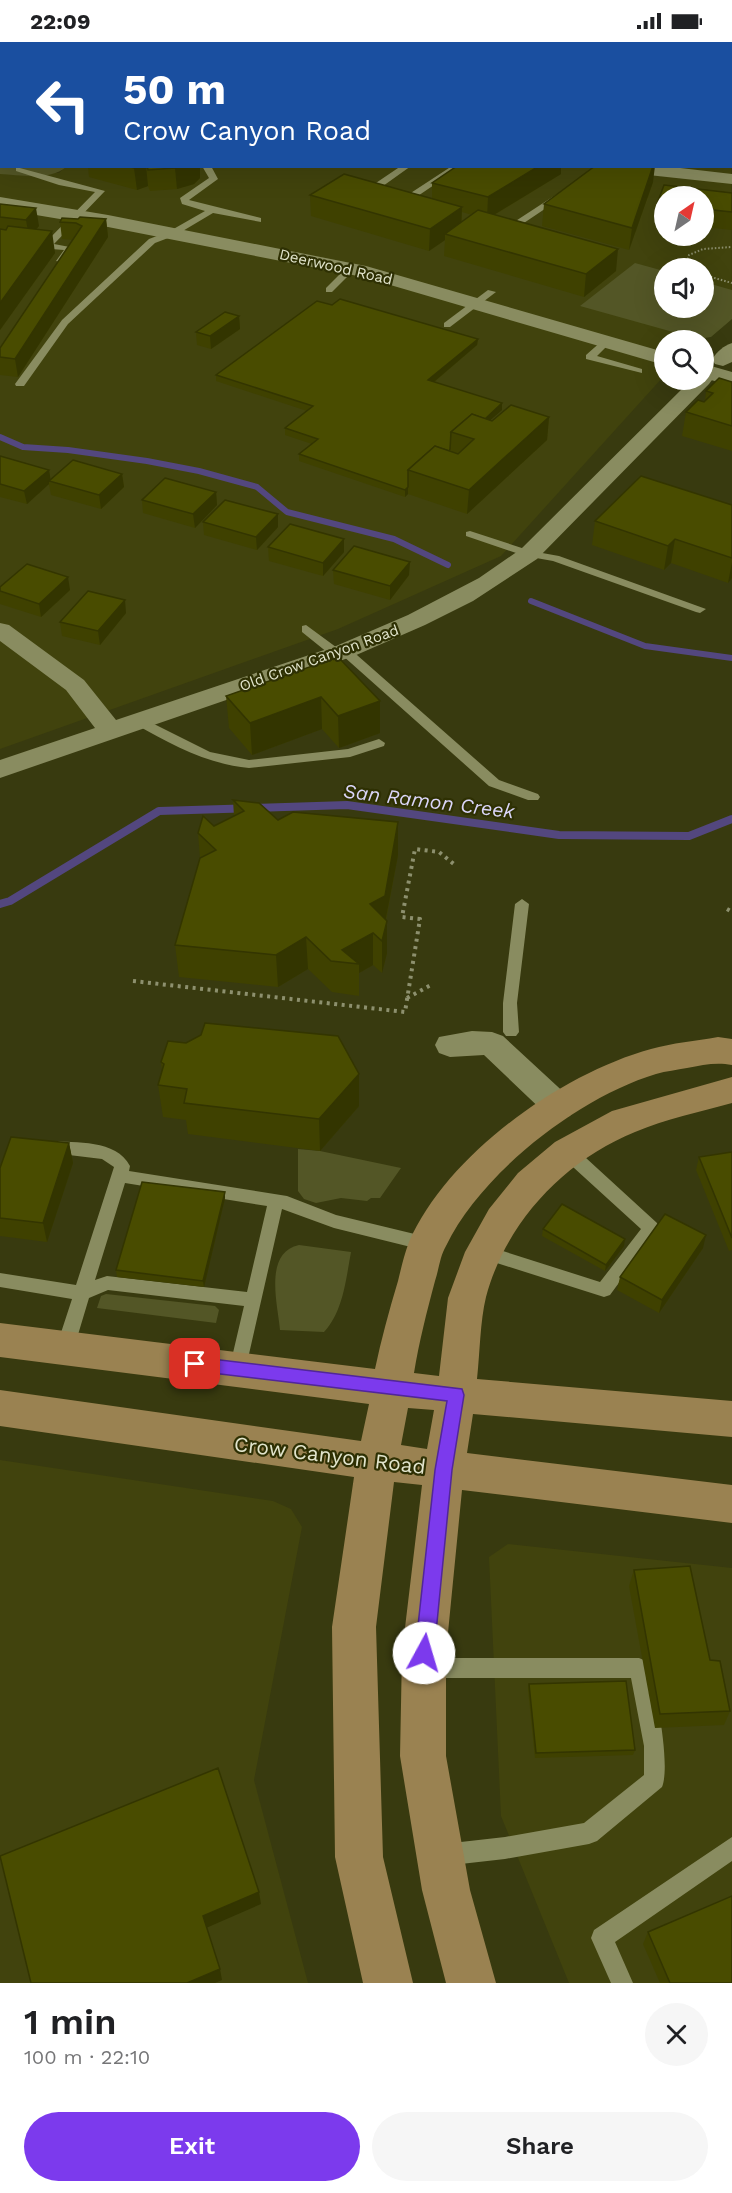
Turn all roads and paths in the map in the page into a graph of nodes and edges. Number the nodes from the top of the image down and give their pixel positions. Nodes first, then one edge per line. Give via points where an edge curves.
1 (207, 168) edge
2 (403, 168) edge
3 (455, 168) edge
4 (648, 168) edge
5 (19, 169) dead end
6 (685, 170) edge
7 (732, 179) edge
8 (572, 188) edge
9 (0, 191) edge
10 (381, 195) edge
11 (392, 198) edge
12 (403, 202) junction
13 (0, 203) edge
14 (414, 205) edge
15 (83, 210) junction
16 (212, 210) junction
17 (258, 220) dead end
18 (193, 222) junction
19 (173, 233) junction
20 (519, 233) edge
21 (0, 242) edge
22 (47, 246) junction
23 (732, 247) edge
24 (688, 258) edge
25 (58, 267) edge
26 (350, 269) junction
27 (714, 278) edge
28 (732, 284) edge
29 (329, 291) dead end
30 (483, 297) junction
31 (447, 325) dead end
32 (654, 340) edge
33 (606, 342) junction
34 (654, 356) edge
35 (716, 367) edge
36 (638, 371) dead end
37 (20, 384) dead end
38 (470, 534) dead end
39 (529, 554) junction
40 (700, 609) dead end
41 (306, 629) dead end
42 (0, 630) edge
43 (341, 653) junction
44 (140, 721) junction
45 (110, 730) junction
46 (379, 743) dead end
47 (0, 769) edge
48 (534, 797) dead end
49 (455, 865) dead end
50 (522, 904) dead end
51 (133, 981) dead end
52 (431, 985) dead end
53 (407, 998) junction
54 (511, 1032) dead end
55 (450, 1045) dead end
56 (732, 1052) edge
57 (732, 1090) edge
58 (559, 1107) junction
59 (29, 1145) edge
60 (568, 1152) junction
61 (121, 1171) junction
62 (276, 1202) junction
63 (428, 1244) junction
64 (484, 1252) junction
65 (0, 1280) edge
66 (82, 1293) junction
67 (254, 1300) junction
68 (0, 1340) edge
69 (65, 1348) junction
70 (238, 1370) junction
71 (392, 1389) junction
72 (456, 1395) junction
73 (0, 1408) edge
74 (732, 1419) edge
75 (378, 1462) junction
76 (444, 1470) junction
77 (732, 1504) edge
78 (424, 1668) junction
79 (732, 1848) edge
80 (440, 1855) junction
81 (388, 1983) edge
82 (471, 1983) edge
83 (622, 1983) edge

1 - 16 lane via 214,179 184,198 185,202
2 - 10 lane via 369,191
3 - 12 lane
4 - 6 street
5 - 15 lane via 101,191
6 - 7 street
8 - 20 lane via 508,230
9 - 15 street, Deerwood Road
11 - 12 lane
12 - 14 lane
13 - 15 street, Deerwood Road
15 - 18 street, Deerwood Road
15 - 19 street, Deerwood Road
15 - 22 lane
16 - 17 lane
16 - 18 lane
18 - 19 lane
18 - 30 street, Deerwood Road via 380,260
19 - 26 street, Deerwood Road
19 - 37 lane via 152,241 65,322
21 - 22 lane
22 - 25 lane via 70,248
23 - 24 path via 703,249
26 - 29 lane
26 - 30 street, Deerwood Road
27 - 28 path
30 - 31 lane
30 - 32 street, Deerwood Road
30 - 33 street, Deerwood Road
33 - 34 street, Deerwood Road
33 - 36 lane via 590,357
35 - 39 street, Old Crow Canyon Road
38 - 39 lane
39 - 40 lane via 555,558
39 - 43 street, Old Crow Canyon Road via 507,571 401,628
41 - 43 lane
42 - 45 street via 75,685
43 - 44 street, Old Crow Canyon Road
43 - 48 lane via 494,783
44 - 45 street, Old Crow Canyon Road
44 - 46 lane via 186,747 234,764 350,753
45 - 47 street, Old Crow Canyon Road
49 - 53 path via 439,852 415,849 402,917 420,919
50 - 54 lane via 510,1003
51 - 53 path via 405,1012
52 - 53 path
55 - 58 street via 492,1044
56 - 58 main road via 718,1050 653,1061 614,1076
57 - 60 main road via 624,1121
58 - 63 main road via 517,1135 480,1170
59 - 61 lane via 105,1153 118,1158
60 - 64 main road via 531,1183 502,1220
60 - 64 lane via 651,1228 604,1290
61 - 62 lane
61 - 66 lane
62 - 63 lane
62 - 67 lane
63 - 71 main road via 403,1327
64 - 72 main road via 467,1298
65 - 66 lane
66 - 67 lane via 107,1283
66 - 69 lane
67 - 70 lane
68 - 69 main road
69 - 70 main road
70 - 71 main road
71 - 72 main road
71 - 75 main road
72 - 74 main road
72 - 76 main road
73 - 75 main road, Crow Canyon Road
75 - 76 main road, Crow Canyon Road
75 - 81 main road via 354,1627 358,1837 359,1857
76 - 77 main road, Crow Canyon Road
76 - 78 main road
78 - 80 main road via 423,1756
78 - 80 lane via 639,1668 654,1746 655,1780 589,1833
79 - 83 lane via 602,1938
80 - 82 main road

